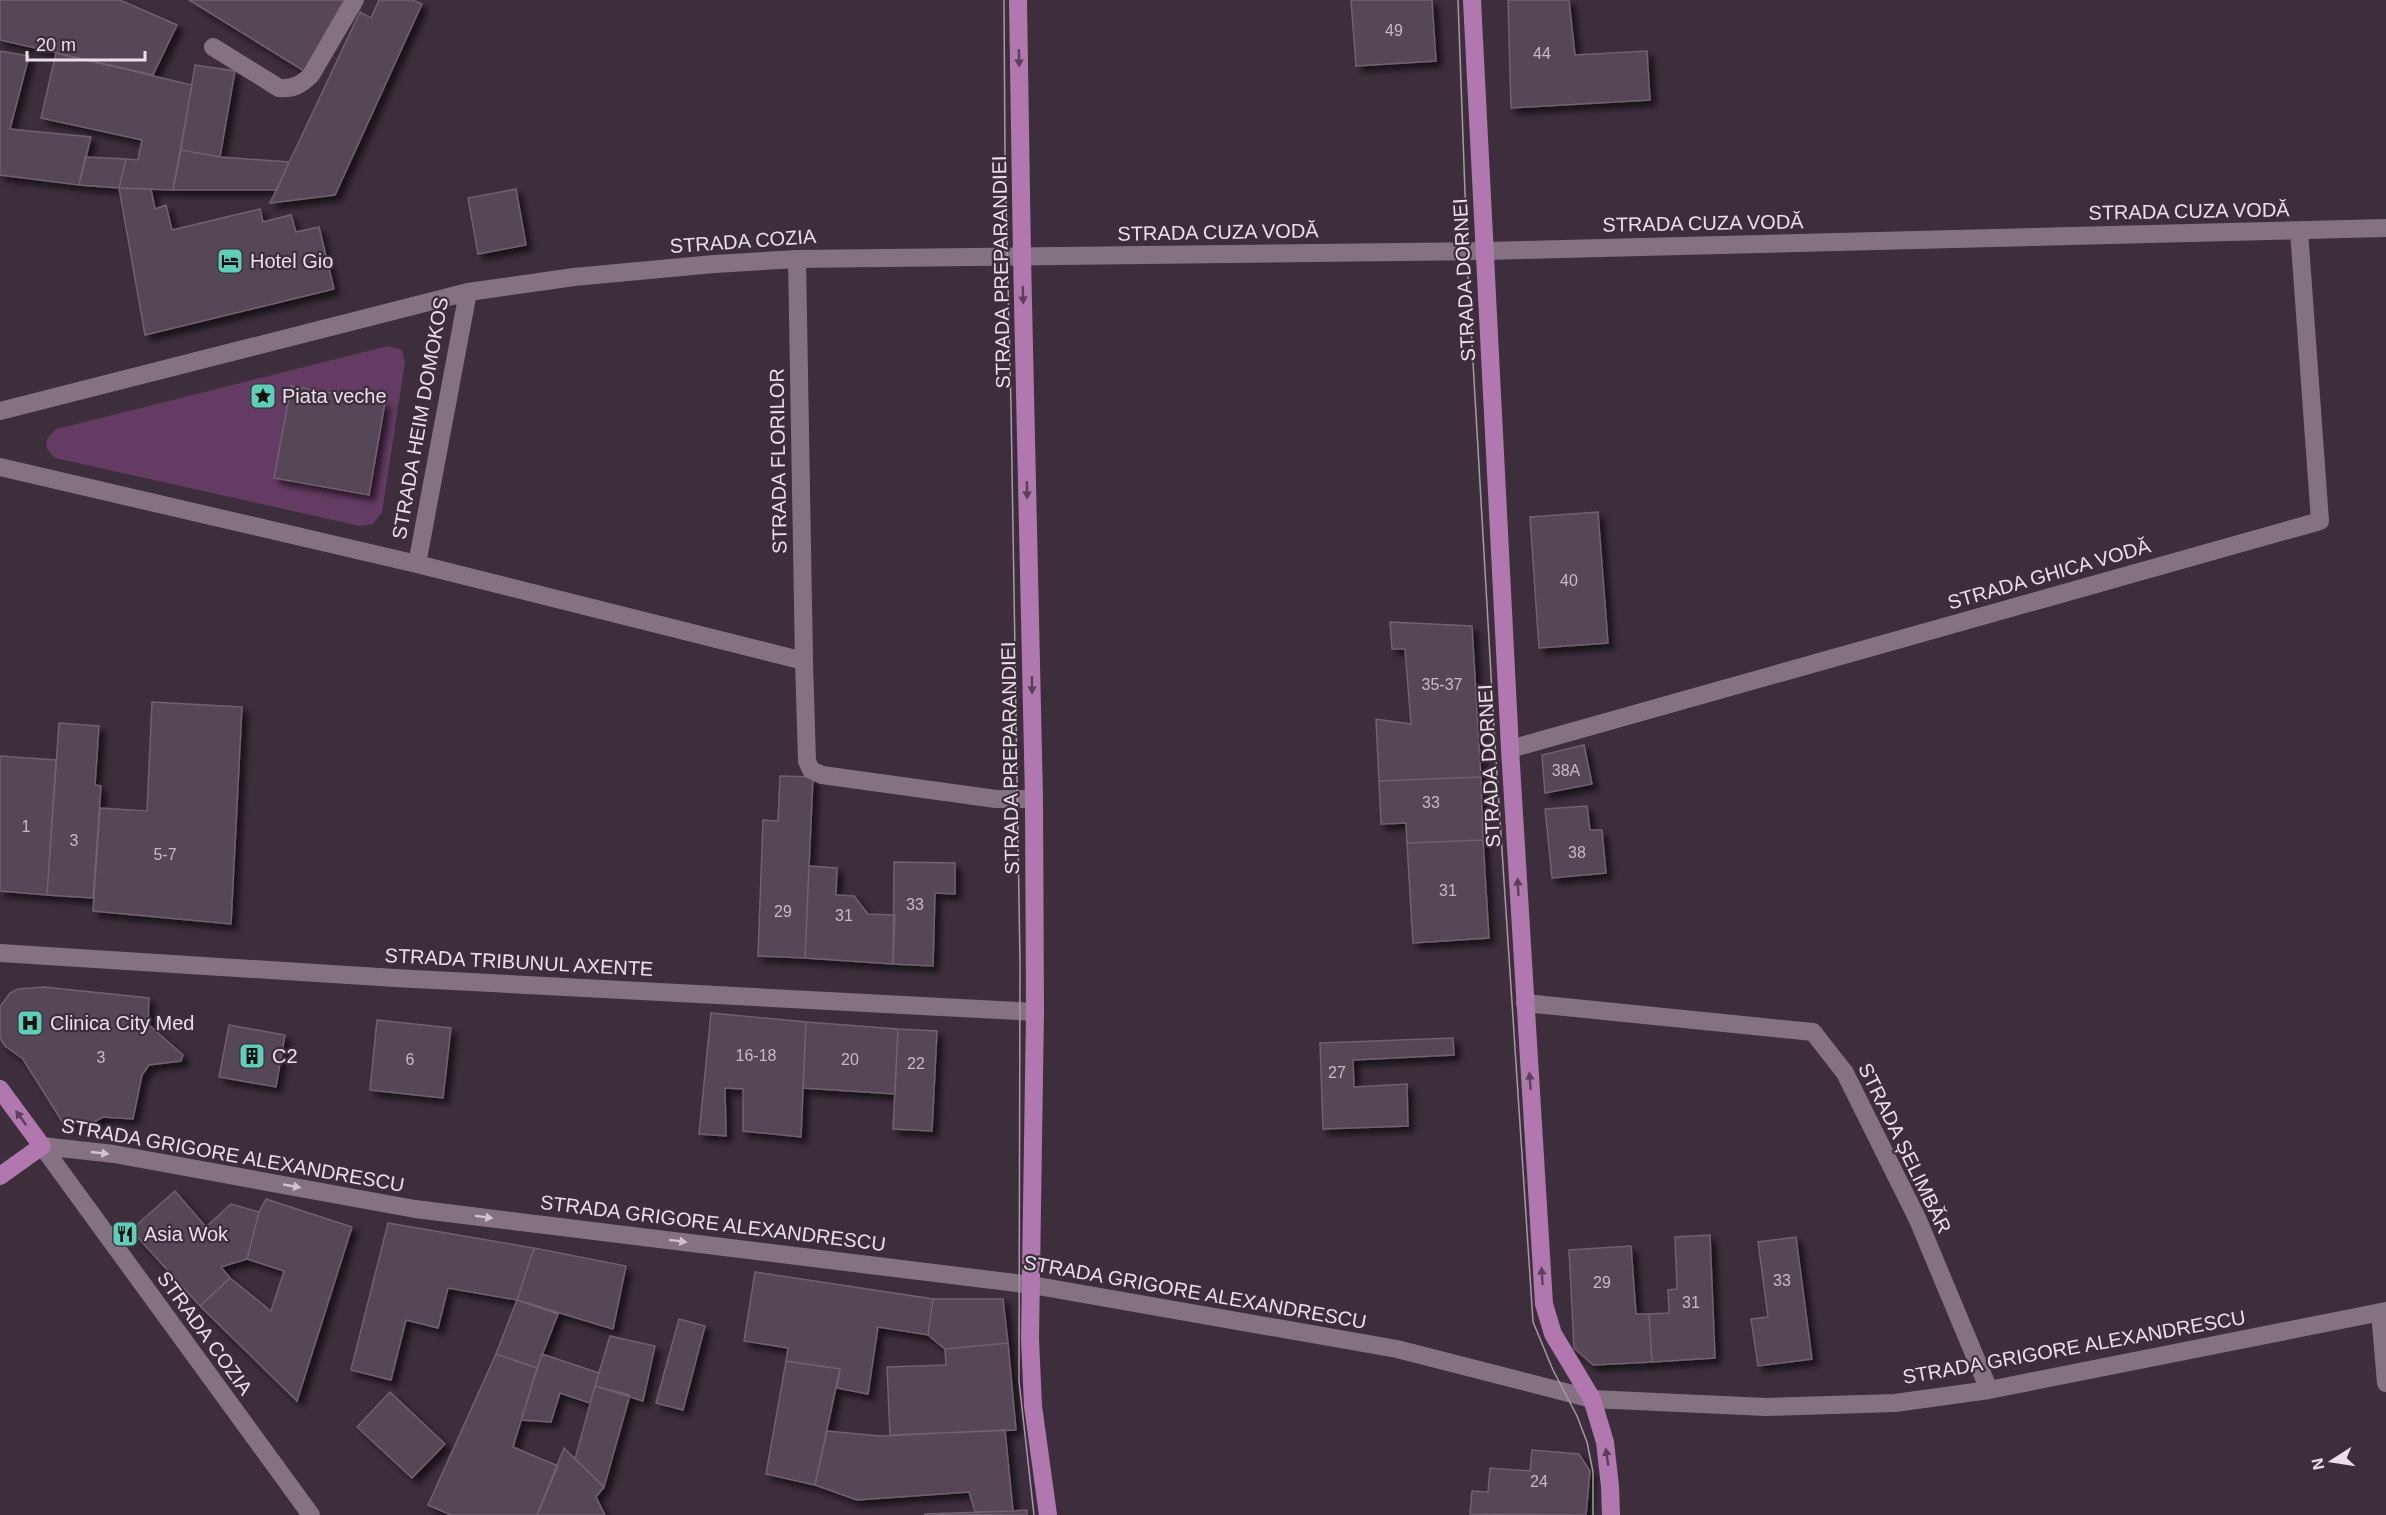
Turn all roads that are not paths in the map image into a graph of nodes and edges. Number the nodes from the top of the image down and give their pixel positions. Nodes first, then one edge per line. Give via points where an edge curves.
1 (355, 0) edge
2 (1018, 0) edge
3 (1472, 0) edge
4 (213, 47) dead end
5 (2386, 228) edge
6 (2299, 231) junction
7 (1485, 250) junction
8 (1022, 257) junction
9 (797, 259) junction
10 (468, 292) junction
11 (0, 411) edge
12 (0, 467) edge
13 (417, 564) junction
14 (804, 662) junction
15 (1510, 749) junction
16 (1035, 799) junction
17 (0, 953) edge
18 (1525, 1003) junction
19 (1035, 1012) junction
20 (0, 1089) edge
21 (42, 1146) junction
22 (0, 1176) edge
23 (1032, 1285) junction
24 (2383, 1311) edge
25 (2386, 1383) edge
26 (1989, 1390) junction
27 (1592, 1399) junction
28 (311, 1515) edge
29 (1048, 1515) edge
30 (1611, 1515) edge

1 - 4 street via 310,75 290,89 279,88
2 -> 8 main road, STRADA PREPARANDIEI
3 - 7 main road, STRADA DORNEI
5 - 6 street, STRADA CUZA VODĂ
6 - 7 street, STRADA CUZA VODĂ
6 - 15 street, STRADA GHICA VODĂ via 2320,521
7 - 8 street, STRADA CUZA VODĂ
7 - 15 main road, STRADA DORNEI
8 - 9 street, STRADA COZIA
8 -> 16 main road, STRADA PREPARANDIEI
9 - 10 street, STRADA COZIA via 586,276
9 - 14 street, STRADA FLORILOR
10 - 11 street, STRADA HEIM DOMOKOS
10 - 13 street, STRADA HEIM DOMOKOS
12 - 13 street, STRADA HEIM DOMOKOS
13 - 14 street
14 - 16 street, STRADA FLORILOR via 807,761 811,770 887,786 996,799
18 -> 15 main road, STRADA DORNEI
16 - 19 main road, STRADA PREPARANDIEI
17 - 19 street, STRADA TRIBUNUL AXENTE
18 - 26 street, STRADA ȘELIMBĂR via 1813,1032 1845,1073 1918,1220
27 -> 18 main road, STRADA DORNEI via 1553,1334 1544,1304
19 - 23 main road, STRADA PREPARANDIEI
21 -> 20 main road, STRADA COZIA
21 - 22 main road, STRADA GRIGORE ALEXANDRESCU
21 -> 23 street, STRADA GRIGORE ALEXANDRESCU via 114,1154 415,1209
21 - 28 street, STRADA COZIA
23 - 27 street, STRADA GRIGORE ALEXANDRESCU via 1397,1349
23 - 29 main road, STRADA PREPARANDIEI via 1033,1406
24 - 25 street
24 - 26 street, STRADA GRIGORE ALEXANDRESCU
26 - 27 street, STRADA GRIGORE ALEXANDRESCU via 1895,1403 1766,1407
30 -> 27 main road, STRADA DORNEI via 1605,1442

